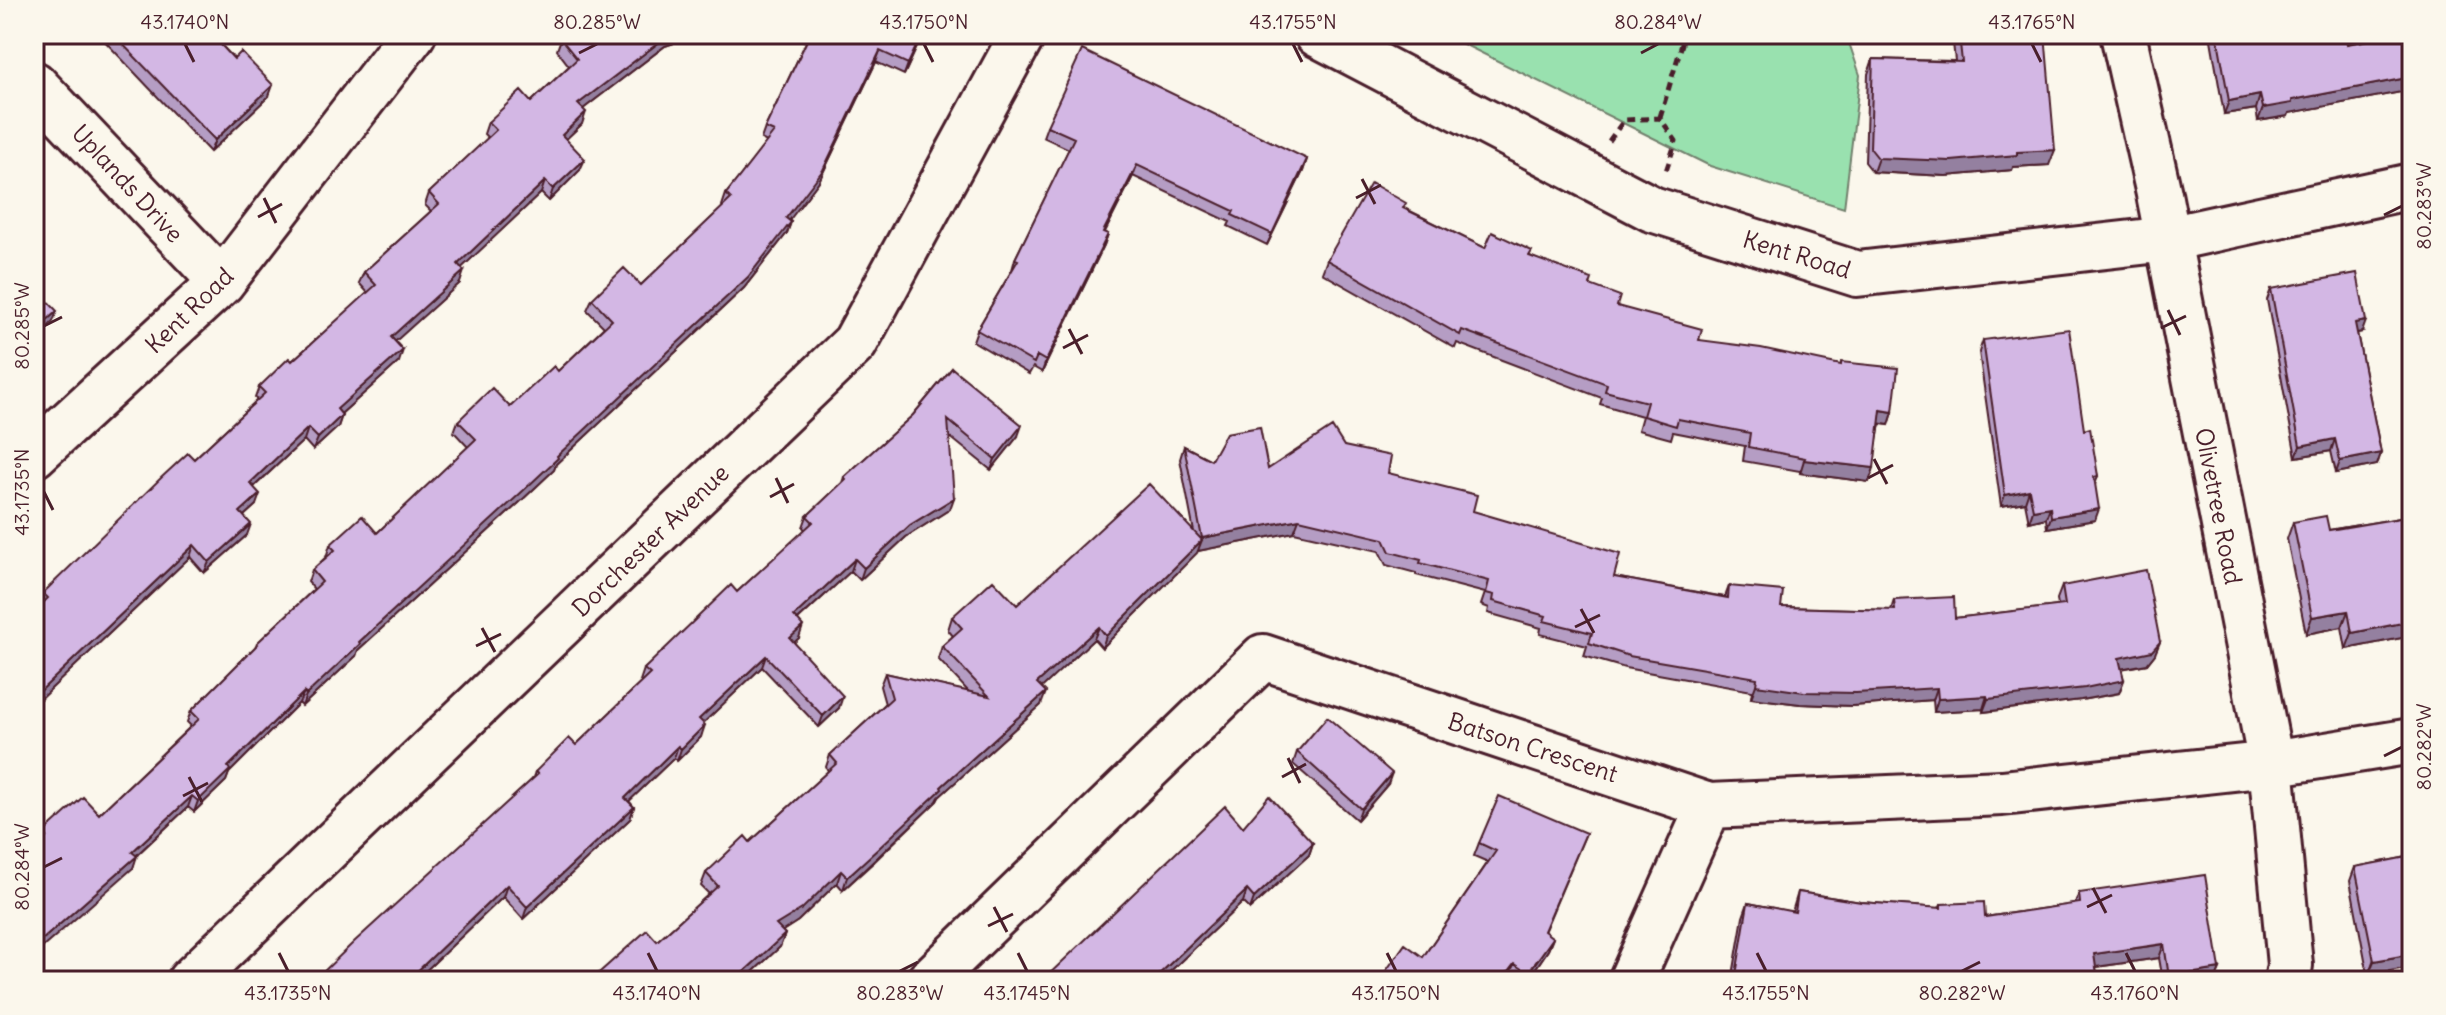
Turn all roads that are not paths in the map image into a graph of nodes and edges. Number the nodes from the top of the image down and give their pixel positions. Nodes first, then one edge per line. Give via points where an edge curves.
1 (413, 34) edge
2 (1023, 34) edge
3 (1317, 34) edge
4 (2123, 34) edge
5 (34, 84) edge
6 (2412, 186) edge
7 (2168, 239) junction
8 (222, 282) junction
9 (34, 455) edge
10 (2412, 741) edge
11 (2271, 764) junction
12 (1709, 806) junction
13 (190, 981) edge
14 (929, 981) edge
15 (1631, 981) edge
16 (2287, 981) edge

1 - 8 street, Kent Road
2 - 13 street, Dorchester Avenue via 855,343
3 - 7 street, Kent Road via 1652,209 1857,274
4 - 7 street, Olivetree Road
5 - 8 street, Uplands Drive
6 - 7 street, Kent Road
7 - 11 street, Olivetree Road
8 - 9 street, Kent Road
10 - 11 street, Batson Crescent
11 - 12 street, Batson Crescent via 2002,793
11 - 16 street, Olivetree Road via 2290,965
12 - 14 street, Batson Crescent via 1263,657
12 - 15 street

